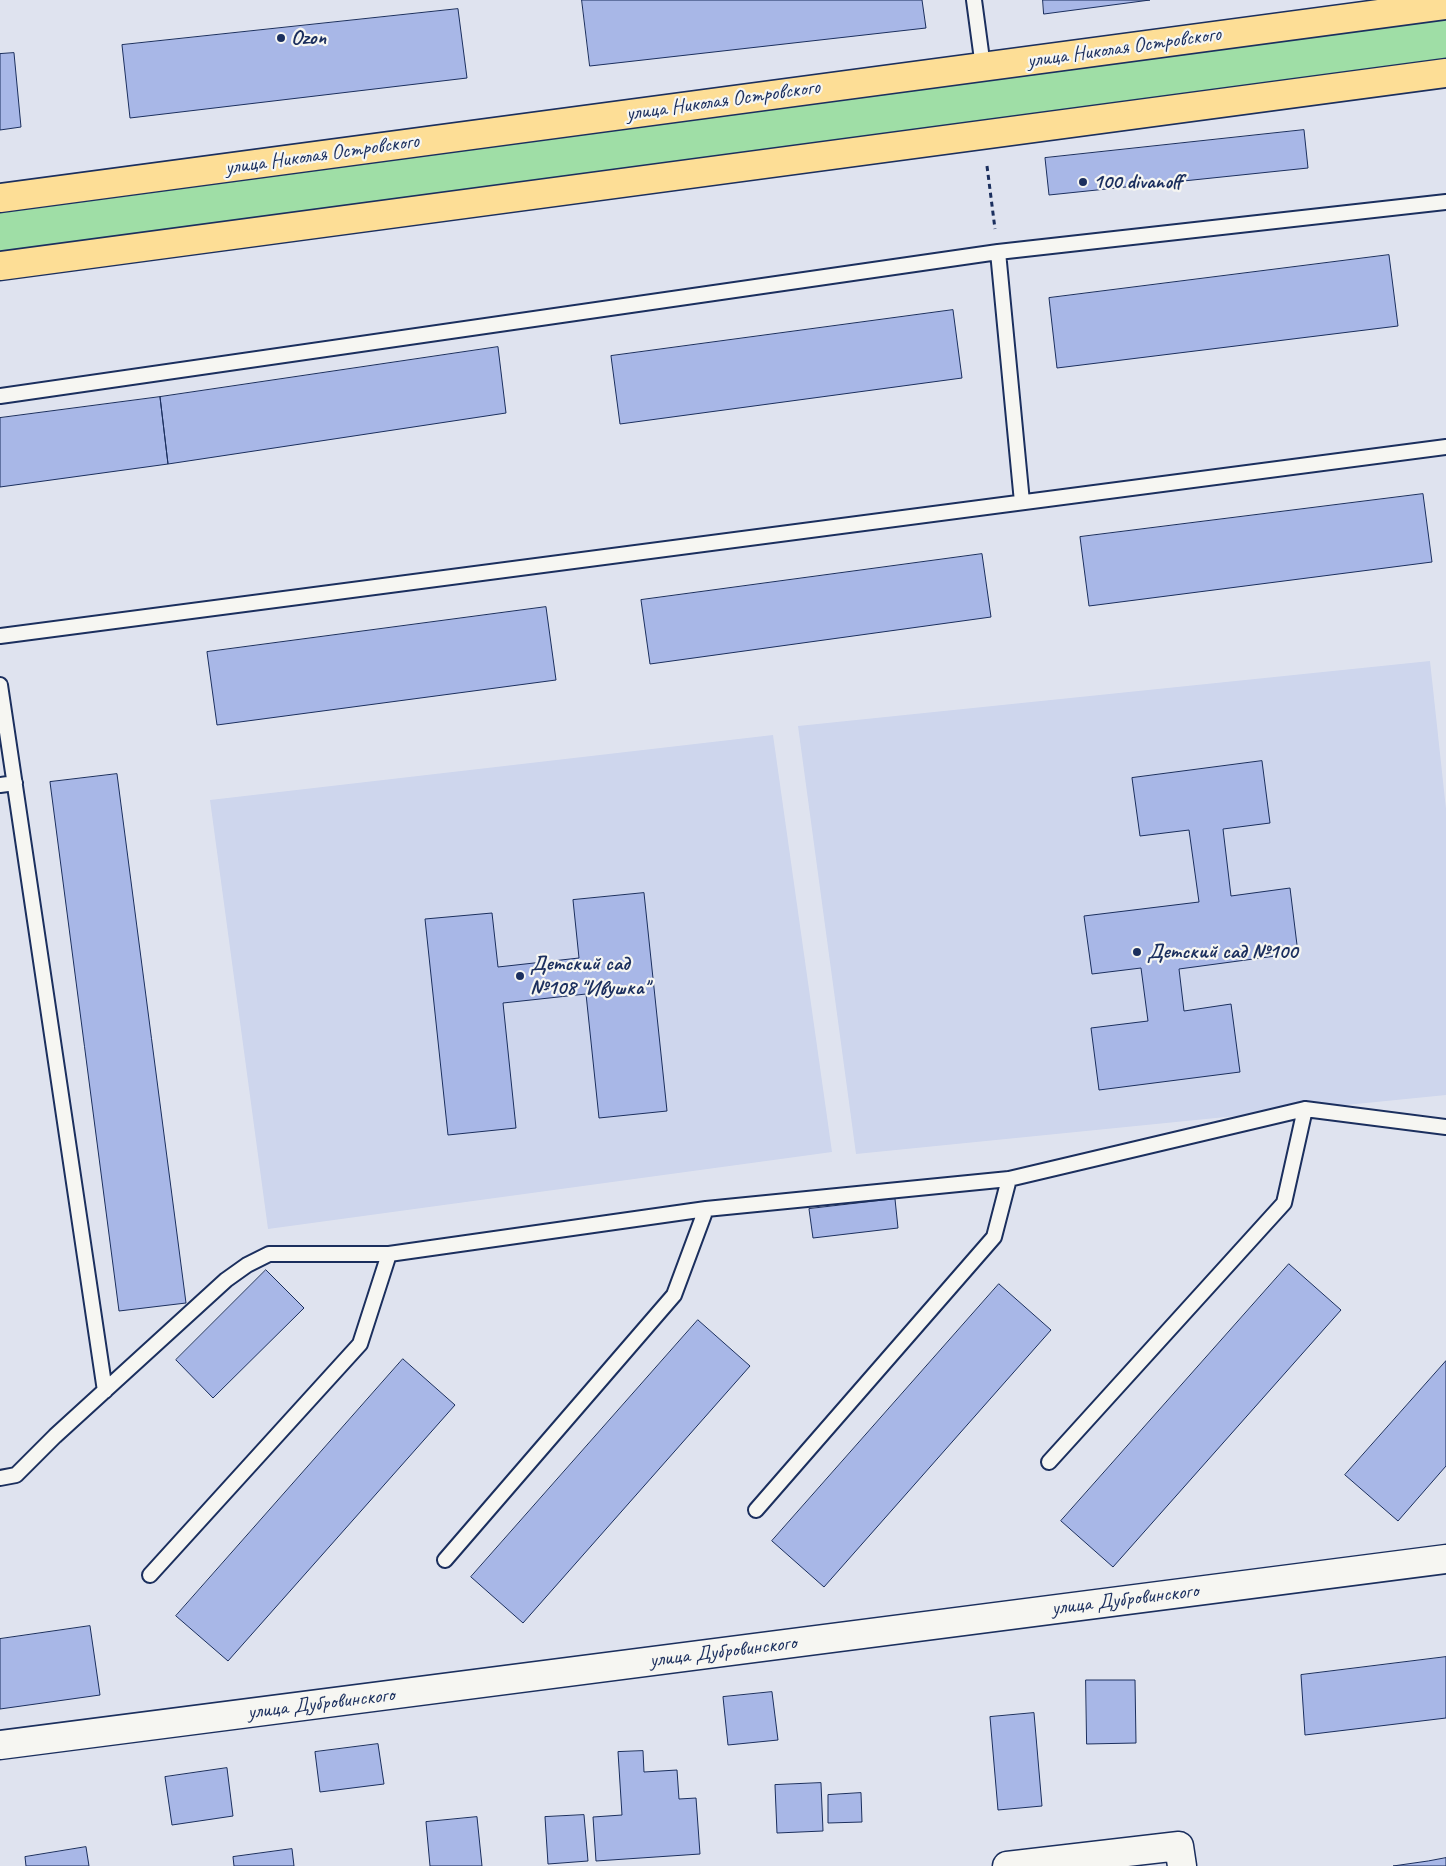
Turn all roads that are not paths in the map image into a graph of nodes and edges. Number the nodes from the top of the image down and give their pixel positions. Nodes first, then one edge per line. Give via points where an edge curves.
1 (974, 0) edge
2 (1446, 4) edge
3 (983, 67) junction
4 (1446, 73) edge
5 (0, 198) edge
6 (1446, 202) edge
7 (998, 252) junction
8 (0, 266) edge
9 (0, 396) edge
10 (1446, 447) edge
11 (1022, 502) junction
12 (0, 636) edge
13 (0, 685) edge
14 (14, 783) junction
15 (0, 785) edge
16 (1305, 1109) junction
17 (1446, 1127) edge
18 (1009, 1179) junction
19 (706, 1209) junction
20 (389, 1254) junction
21 (105, 1391) junction
22 (1049, 1462) dead end
23 (0, 1478) edge
24 (756, 1510) dead end
25 (1446, 1559) edge
26 (445, 1560) dead end
27 (150, 1575) dead end
28 (0, 1745) edge
29 (1180, 1856) edge
30 (1007, 1866) edge

1 - 3 lane
2 - 3 main road, улица Николая Островского
3 - 5 main road, улица Николая Островского
4 - 8 main road
6 - 7 lane
7 - 9 lane
7 - 11 lane
10 - 11 lane
11 - 12 lane
13 - 14 lane
14 - 15 lane
14 - 21 lane
16 - 17 lane
16 - 18 lane
16 - 22 lane via 1284,1203
18 - 19 lane
18 - 24 lane via 994,1236
19 - 20 lane
19 - 26 lane via 674,1295
20 - 21 lane via 269,1254 226,1280
20 - 27 lane via 360,1344
21 - 23 lane via 16,1475
25 - 28 street, улица Дубровинского
29 - 30 street

